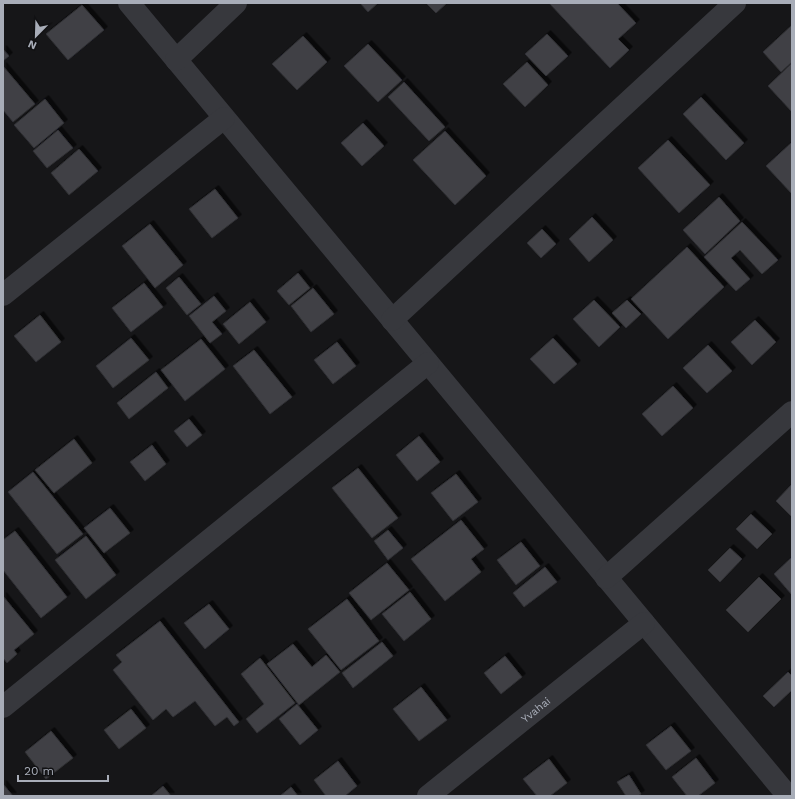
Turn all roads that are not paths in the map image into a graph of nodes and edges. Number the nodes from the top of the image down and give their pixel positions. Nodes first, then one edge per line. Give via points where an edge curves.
1 (129, 3) edge
2 (236, 3) edge
3 (735, 3) edge
4 (176, 60) junction
5 (224, 118) junction
6 (3, 295) edge
7 (392, 320) junction
8 (428, 363) junction
9 (792, 412) edge
10 (606, 578) junction
11 (644, 623) junction
12 (3, 707) edge
13 (428, 796) edge
14 (788, 796) edge

1 - 4 street
2 - 4 street
3 - 7 street
4 - 5 street
5 - 6 street
5 - 7 street
7 - 8 street
8 - 10 street
8 - 12 street
9 - 10 street
10 - 11 street
11 - 13 street, Yvahai
11 - 14 street

